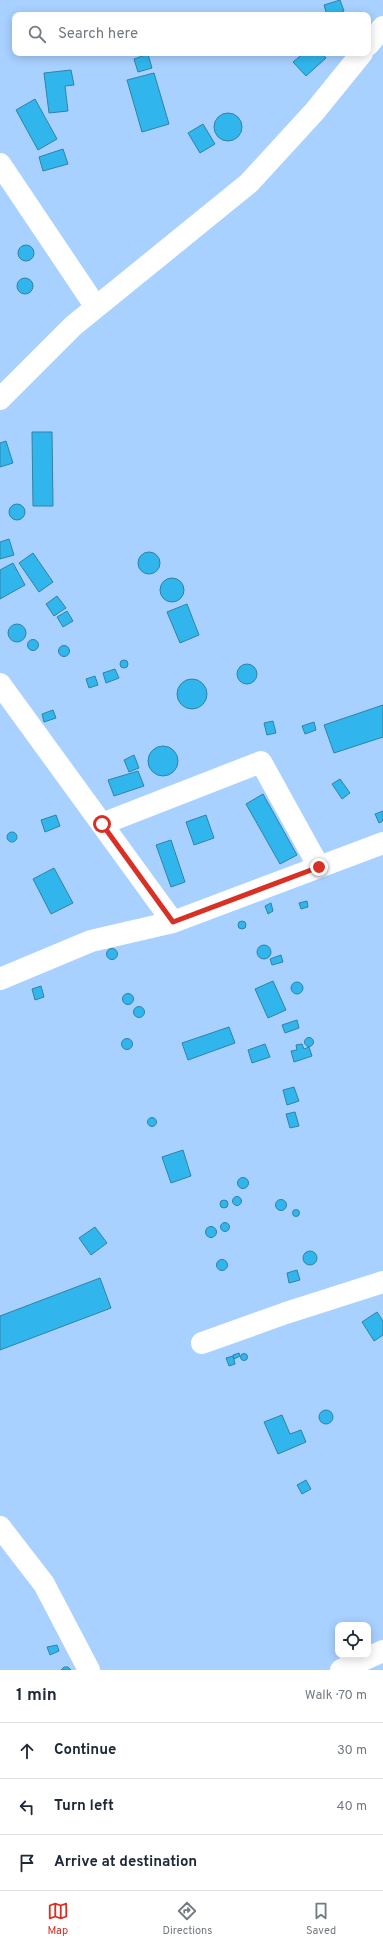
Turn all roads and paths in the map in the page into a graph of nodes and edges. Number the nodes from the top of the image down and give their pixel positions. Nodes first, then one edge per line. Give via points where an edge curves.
1 (383, 27) edge
2 (371, 41) edge
3 (360, 56) edge
4 (0, 164) edge
5 (96, 307) junction
6 (0, 399) edge
7 (0, 684) edge
8 (102, 824) junction
9 (383, 843) edge
10 (319, 867) junction
11 (173, 922) junction
12 (0, 980) edge
13 (383, 1282) edge
14 (202, 1343) dead end
15 (0, 1527) edge
16 (383, 1651) edge
17 (89, 1670) edge
18 (341, 1670) edge

1 - 2 street
3 - 5 street via 315,111 249,183
4 - 5 street
5 - 6 street via 73,326
7 - 8 street
8 - 10 street via 261,762
8 - 11 street
9 - 10 street
10 - 11 street
11 - 12 street via 91,941
13 - 14 street
15 - 17 street via 44,1584
16 - 18 street

